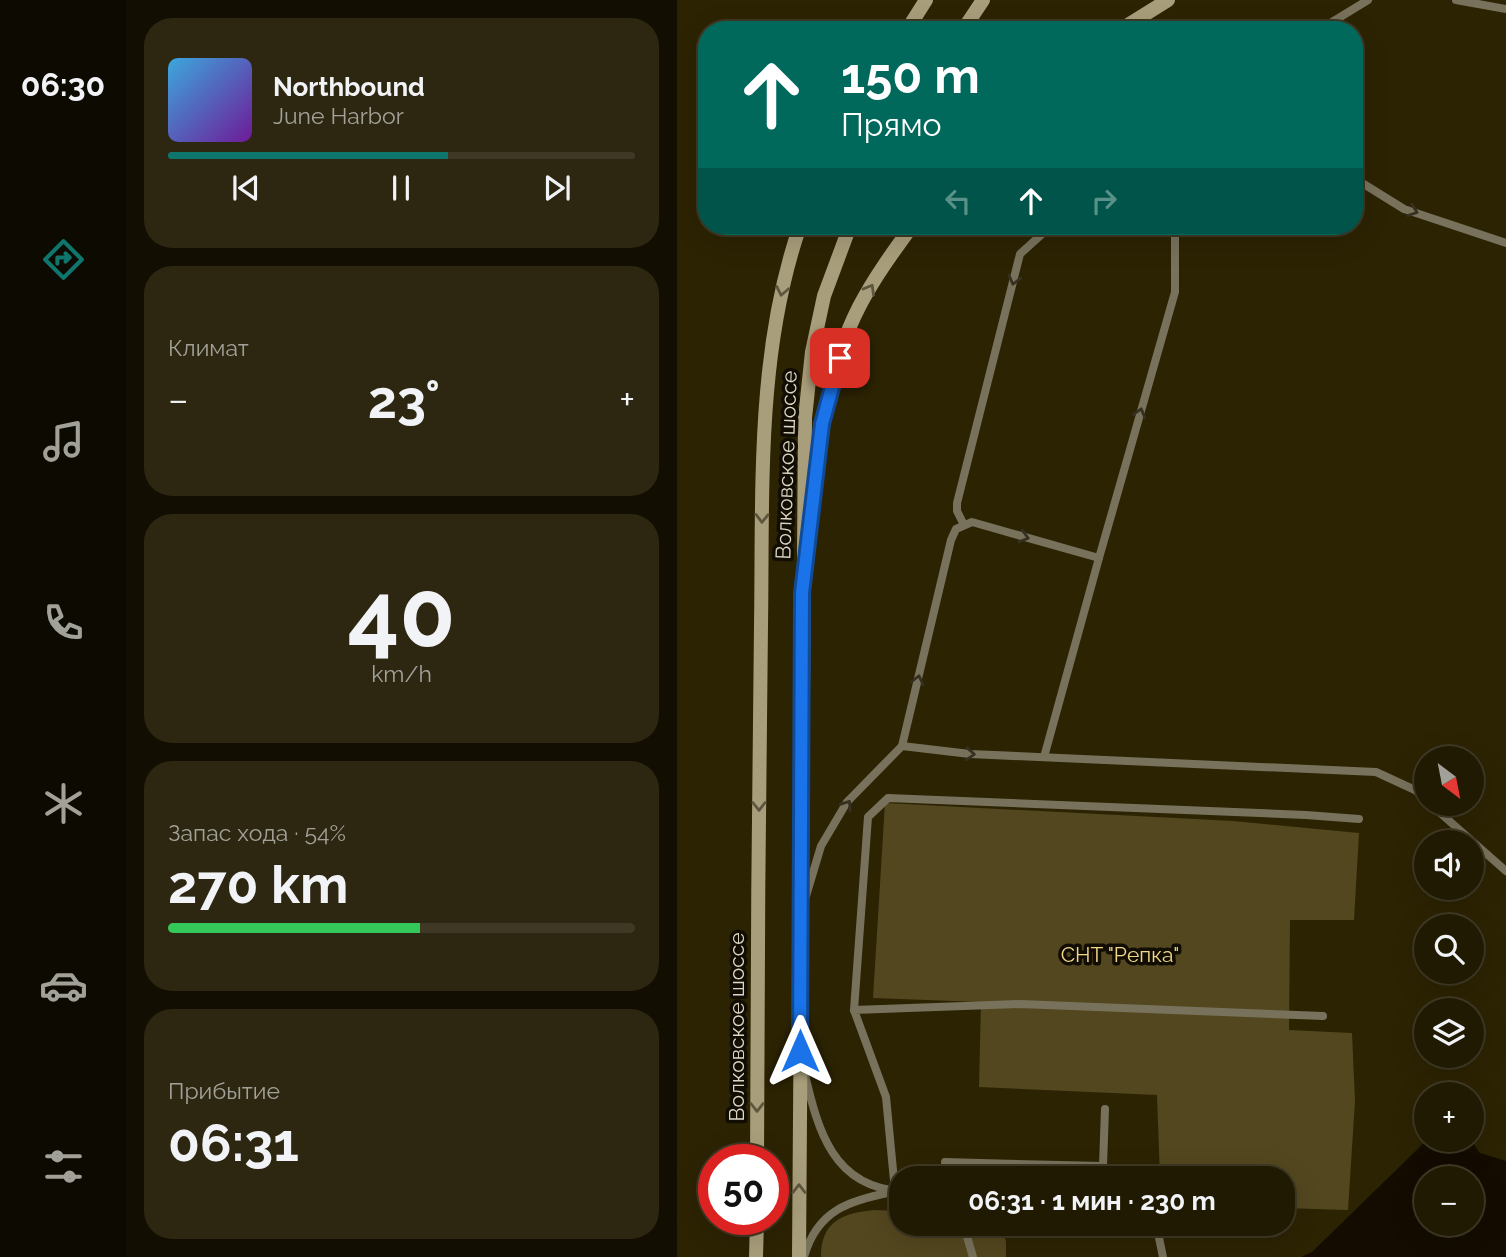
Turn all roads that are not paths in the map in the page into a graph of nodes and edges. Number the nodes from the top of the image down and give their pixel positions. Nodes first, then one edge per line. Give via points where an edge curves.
1 (926, 0) edge
2 (983, 0) edge
3 (1168, 0) edge
4 (1368, 0) edge
5 (1456, 0) edge
6 (1506, 9) edge
7 (913, 21) edge
8 (969, 21) edge
9 (1134, 21) edge
10 (1334, 21) edge
11 (1363, 184) edge
12 (797, 235) edge
13 (847, 235) edge
14 (906, 235) edge
15 (1040, 235) edge
16 (1175, 235) edge
17 (1506, 243) edge
18 (963, 525) junction
19 (1099, 558) junction
20 (802, 593) junction
21 (902, 746) junction
22 (1044, 757) junction
23 (1414, 790) edge
24 (1443, 816) edge
25 (1359, 819) dead end
26 (1506, 871) edge
27 (801, 912) junction
28 (854, 1010) junction
29 (1323, 1016) dead end
30 (800, 1051) junction
31 (1105, 1109) dead end
32 (757, 1144) edge
33 (945, 1162) dead end
34 (980, 1163) junction
35 (895, 1166) edge
36 (980, 1166) edge
37 (889, 1189) edge
38 (889, 1193) edge
39 (756, 1235) edge
40 (967, 1236) edge
41 (1158, 1236) edge
42 (756, 1257) edge
43 (799, 1257) edge
44 (804, 1257) edge
45 (973, 1257) edge
46 (1163, 1257) edge

1 - 7 main road
2 - 8 main road
3 - 9 main road
4 - 10 lane
5 - 6 lane
11 -> 17 lane via 1404,209
12 -> 32 main road, Волковское шоссе via 774,331 764,425
13 - 20 main road, Волковское шоссе via 824,296 812,352 805,418
20 -> 14 main road via 822,424 840,358 858,309
15 -> 18 lane via 1020,254 957,503
19 -> 16 lane via 1175,292
18 -> 19 lane via 972,522
21 -> 18 lane via 951,540
19 - 22 lane
20 - 27 main road, Волковское шоссе
21 -> 22 lane
27 -> 21 lane via 821,846 847,802
22 - 23 lane via 1376,772
24 - 26 lane
25 - 28 lane via 888,798 868,817
27 - 30 main road, Волковское шоссе
28 - 29 lane via 1021,1004
28 - 35 lane via 886,1097
30 - 37 lane via 815,1117 836,1160 850,1173
43 -> 30 main road, Волковское шоссе
31 - 34 lane via 1103,1166
33 - 34 lane
34 - 36 lane
38 - 44 lane via 866,1197 828,1214
39 - 42 main road
40 - 45 lane
41 - 46 lane

